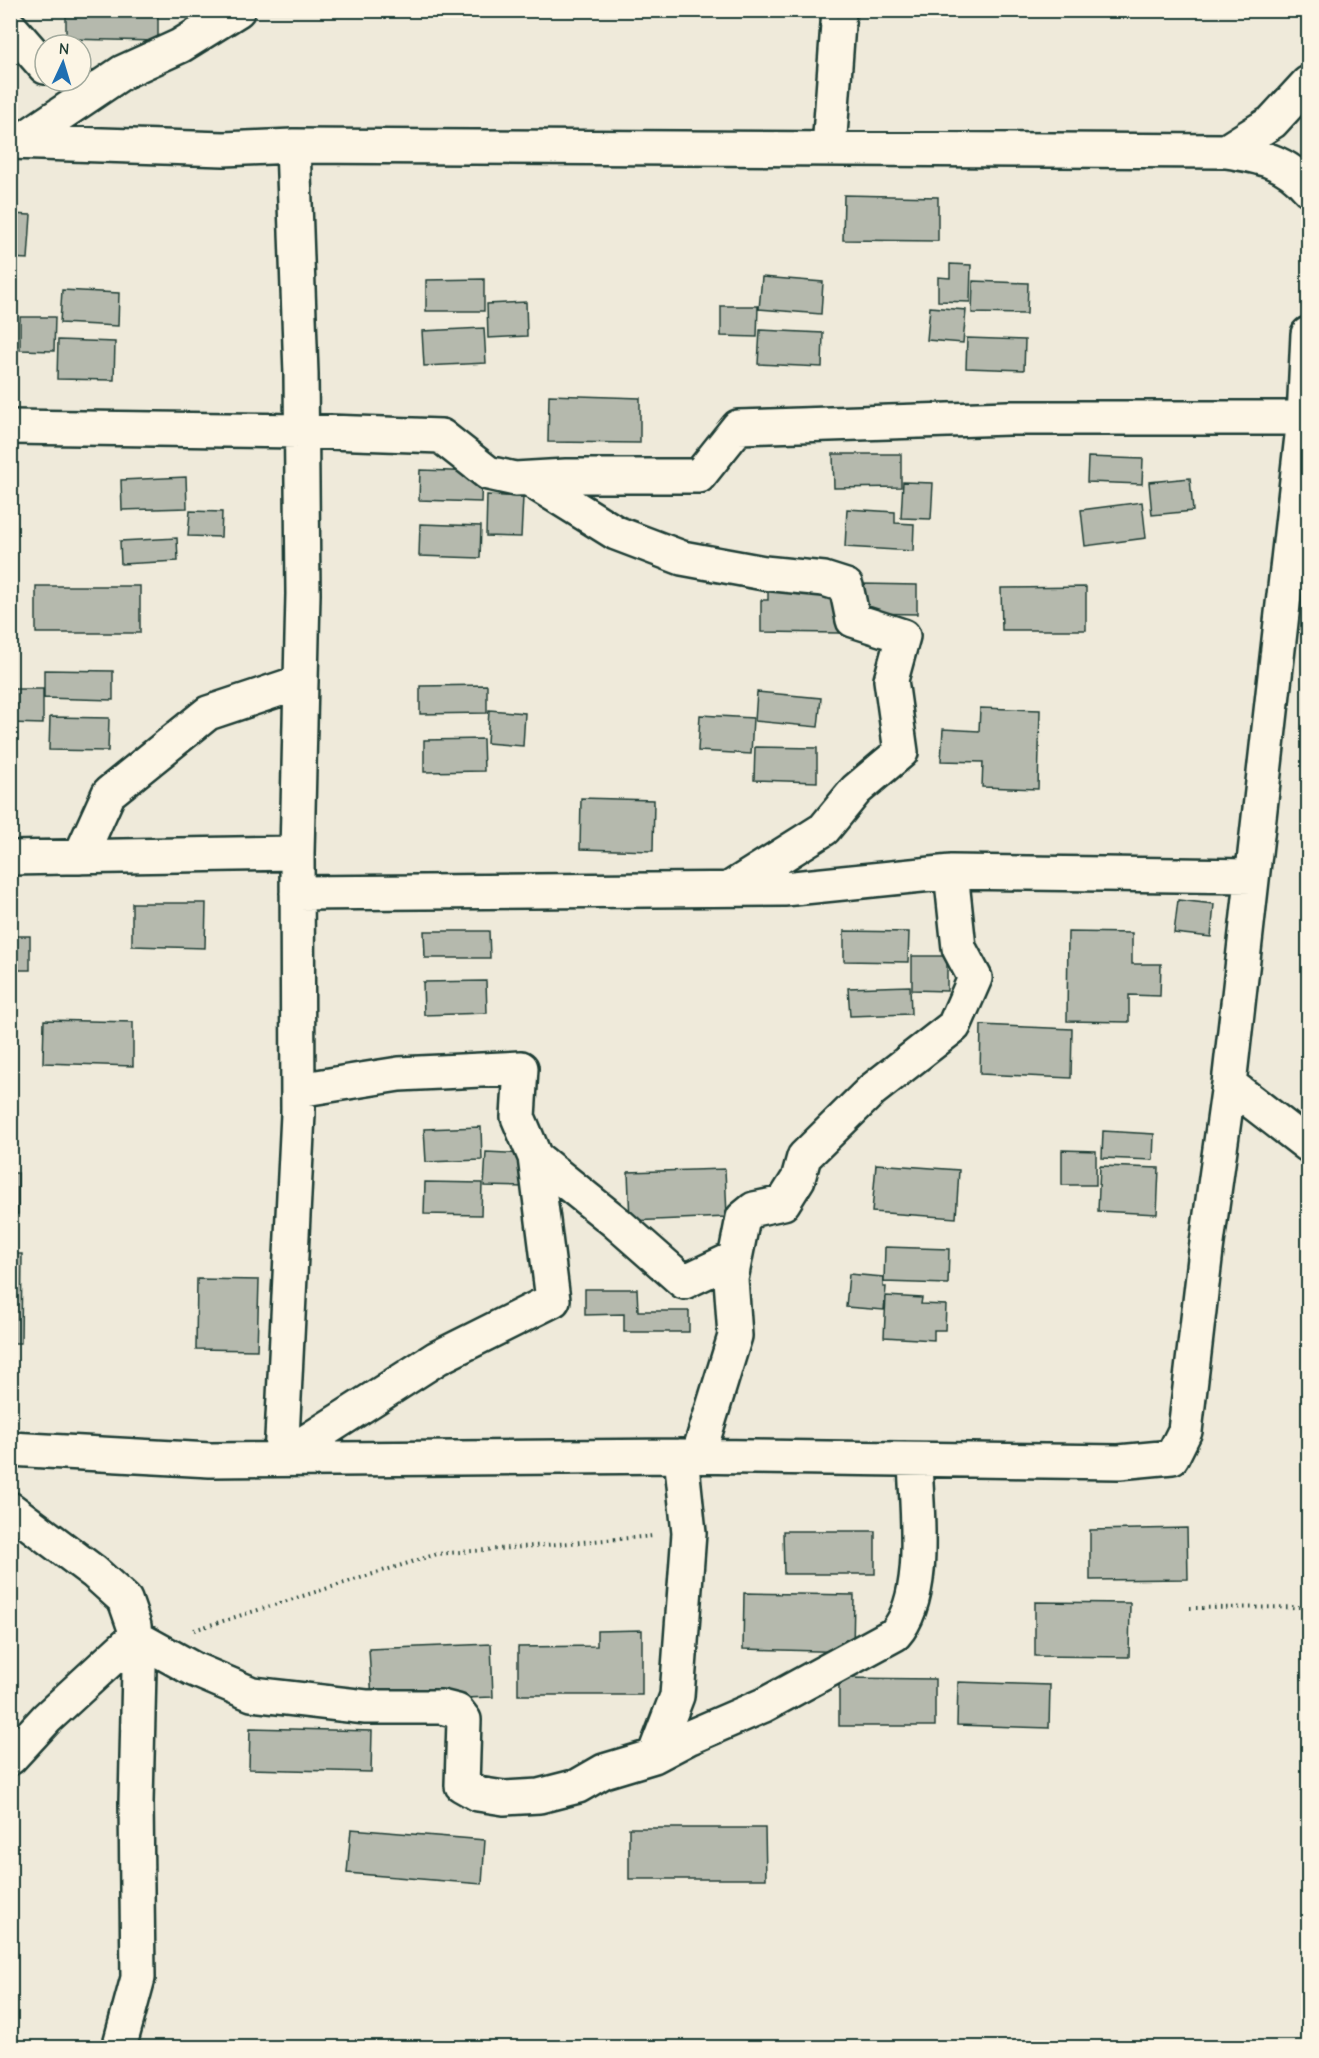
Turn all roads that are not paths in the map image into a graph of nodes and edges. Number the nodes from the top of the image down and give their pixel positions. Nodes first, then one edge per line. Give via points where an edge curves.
1 (238, 10) edge
2 (839, 10) edge
3 (194, 24) edge
4 (10, 27) edge
5 (33, 53) edge
6 (93, 83) edge
7 (1308, 83) edge
8 (66, 93) edge
9 (15, 142) edge
10 (293, 146) junction
11 (829, 149) junction
12 (1226, 151) junction
13 (1308, 188) edge
14 (1308, 334) edge
15 (1304, 418) junction
16 (10, 427) edge
17 (300, 431) junction
18 (529, 479) junction
19 (301, 682) junction
20 (297, 853) junction
21 (81, 857) junction
22 (10, 858) edge
23 (951, 872) junction
24 (1252, 876) junction
25 (729, 889) junction
26 (297, 893) junction
27 (1229, 1084) junction
28 (298, 1090) junction
29 (1308, 1145) edge
30 (535, 1157) junction
31 (735, 1258) junction
32 (10, 1449) edge
33 (690, 1456) junction
34 (281, 1458) junction
35 (915, 1460) junction
36 (10, 1509) edge
37 (135, 1637) junction
38 (654, 1756) junction
39 (10, 1758) edge
40 (119, 2048) edge

1 - 3 street
2 - 11 street
3 - 6 street via 123,72
4 - 5 street
7 - 12 street via 1272,122
8 - 9 street
9 - 10 street via 224,149
10 - 11 street
10 - 17 street
11 - 12 street
12 - 13 street via 1255,156 1295,171
14 - 15 street
15 - 18 street via 1008,418 738,427 699,476
15 - 24 street
16 - 17 street
17 - 18 street via 441,436 488,473
17 - 19 street
18 - 25 street via 616,533 682,558 824,579 846,586 853,620 903,636 891,680 901,752 856,790 824,828
19 - 20 street
19 - 21 street via 208,713 109,793
20 - 21 street
20 - 26 street
21 - 22 street
23 - 24 street
23 - 25 street via 784,889
23 - 31 street via 959,948 975,978 954,1026 872,1090 804,1157 798,1179 783,1203 754,1209 742,1218
24 - 27 street
25 - 26 street
26 - 28 street
27 - 29 street
27 - 35 street via 1185,1431 1173,1457 1119,1462
28 - 30 street via 399,1074 521,1068 518,1117
28 - 34 street
30 - 31 street via 684,1282
30 - 34 street via 554,1300 437,1358
31 - 33 street via 731,1279 735,1336
32 - 34 street via 210,1460
33 - 34 street
33 - 35 street
33 - 38 street via 689,1533 677,1696
35 - 38 street via 917,1579 912,1604 895,1634 764,1705
36 - 37 street via 125,1600
37 - 38 street via 193,1669 252,1694 366,1707 441,1707 457,1711 464,1720 462,1785 478,1794 504,1798 539,1796 578,1786 604,1771
37 - 39 street via 47,1718
37 - 40 street via 139,1669 138,1978

